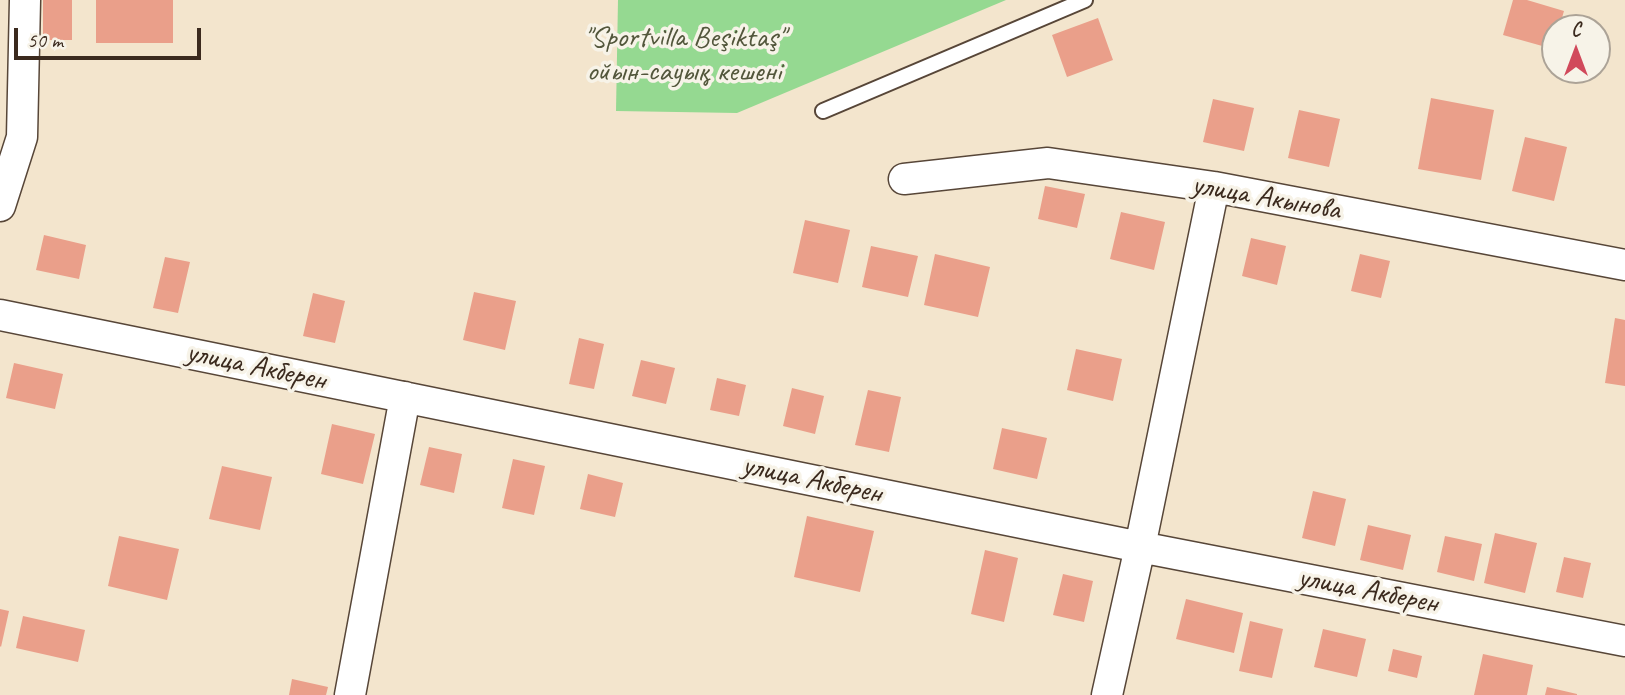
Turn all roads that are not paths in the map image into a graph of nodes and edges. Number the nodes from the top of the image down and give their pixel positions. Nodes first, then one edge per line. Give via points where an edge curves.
1 (25, 0) edge
2 (1085, 0) edge
3 (823, 111) dead end
4 (904, 179) dead end
5 (1214, 187) junction
6 (0, 206) edge
7 (1625, 265) edge
8 (0, 315) edge
9 (405, 397) junction
10 (1140, 547) junction
11 (1625, 641) edge
12 (350, 695) edge
13 (1107, 695) edge

1 - 6 street via 22,137
2 - 3 lane
4 - 5 street, улица Акынова via 1048,163
5 - 7 street, улица Акынова
5 - 10 street
8 - 9 street, улица Акберен
9 - 10 street, улица Акберен
9 - 12 street
10 - 11 street, улица Акберен
10 - 13 street

